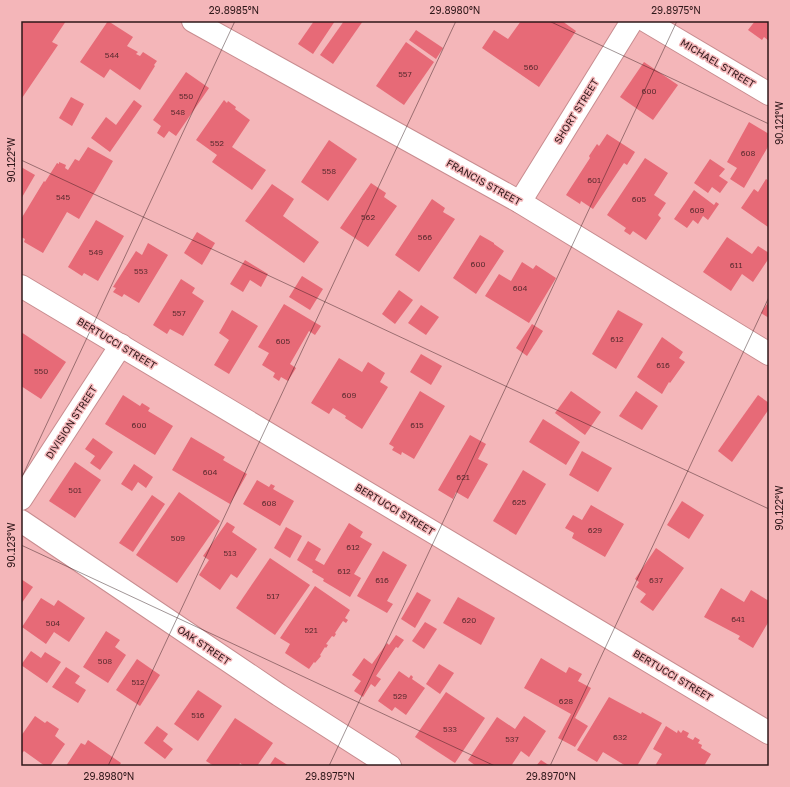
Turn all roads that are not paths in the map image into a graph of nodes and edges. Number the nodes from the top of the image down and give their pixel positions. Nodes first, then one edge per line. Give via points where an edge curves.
1 (193, 21) edge
2 (632, 21) edge
3 (646, 21) edge
4 (769, 94) edge
5 (520, 202) junction
6 (21, 286) edge
7 (121, 345) junction
8 (769, 354) edge
9 (21, 499) edge
10 (21, 521) edge
11 (769, 732) edge
12 (390, 766) edge

1 - 5 street, FRANCIS STREET
2 - 5 street, SHORT STREET
3 - 4 street, MICHAEL STREET
5 - 8 street, FRANCIS STREET
6 - 7 street, BERTUCCI STREET
7 - 9 street, DIVISION STREET
7 - 11 street, BERTUCCI STREET
10 - 12 street, OAK STREET via 279,695

